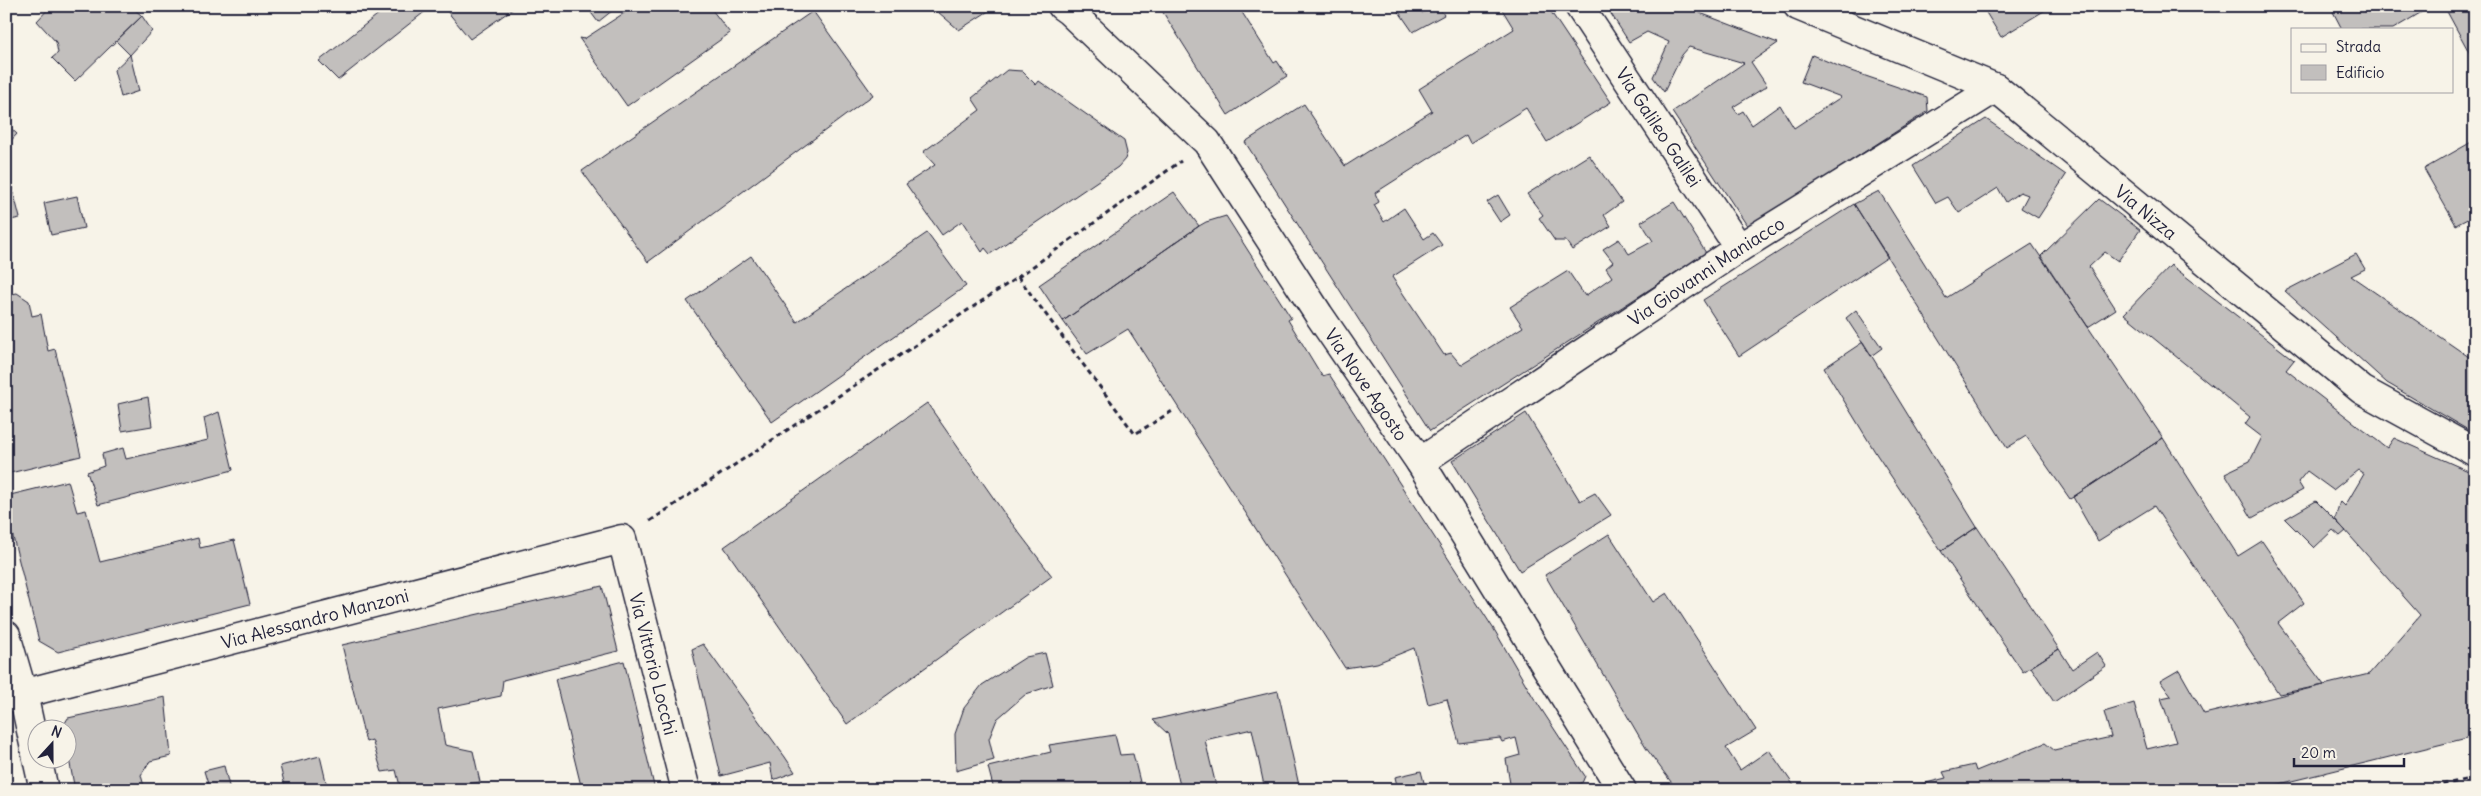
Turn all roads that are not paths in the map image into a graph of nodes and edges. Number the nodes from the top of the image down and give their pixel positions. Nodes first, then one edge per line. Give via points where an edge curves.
1 (1579, 6) edge
2 (1798, 6) edge
3 (1067, 8) edge
4 (1996, 88) junction
5 (1738, 248) junction
6 (2475, 452) edge
7 (1420, 462) junction
8 (622, 539) joint
9 (6, 635) edge
10 (15, 696) edge
11 (44, 790) edge
12 (686, 790) edge
13 (1622, 790) edge

1 - 5 street, Via Galileo Galilei
2 - 4 street, Via Nizza
3 - 7 street, Via Nove Agosto via 1207,142 1319,315
4 - 5 street, Via Giovanni Maniacco
4 - 6 street, Via Nizza via 2362,390
5 - 7 street, Via Giovanni Maniacco
7 - 13 street, Via Nove Agosto
8 - 10 street, Via Alessandro Manzoni
8 - 12 street, Via Vittorio Locchi
9 - 10 street
10 - 11 street

